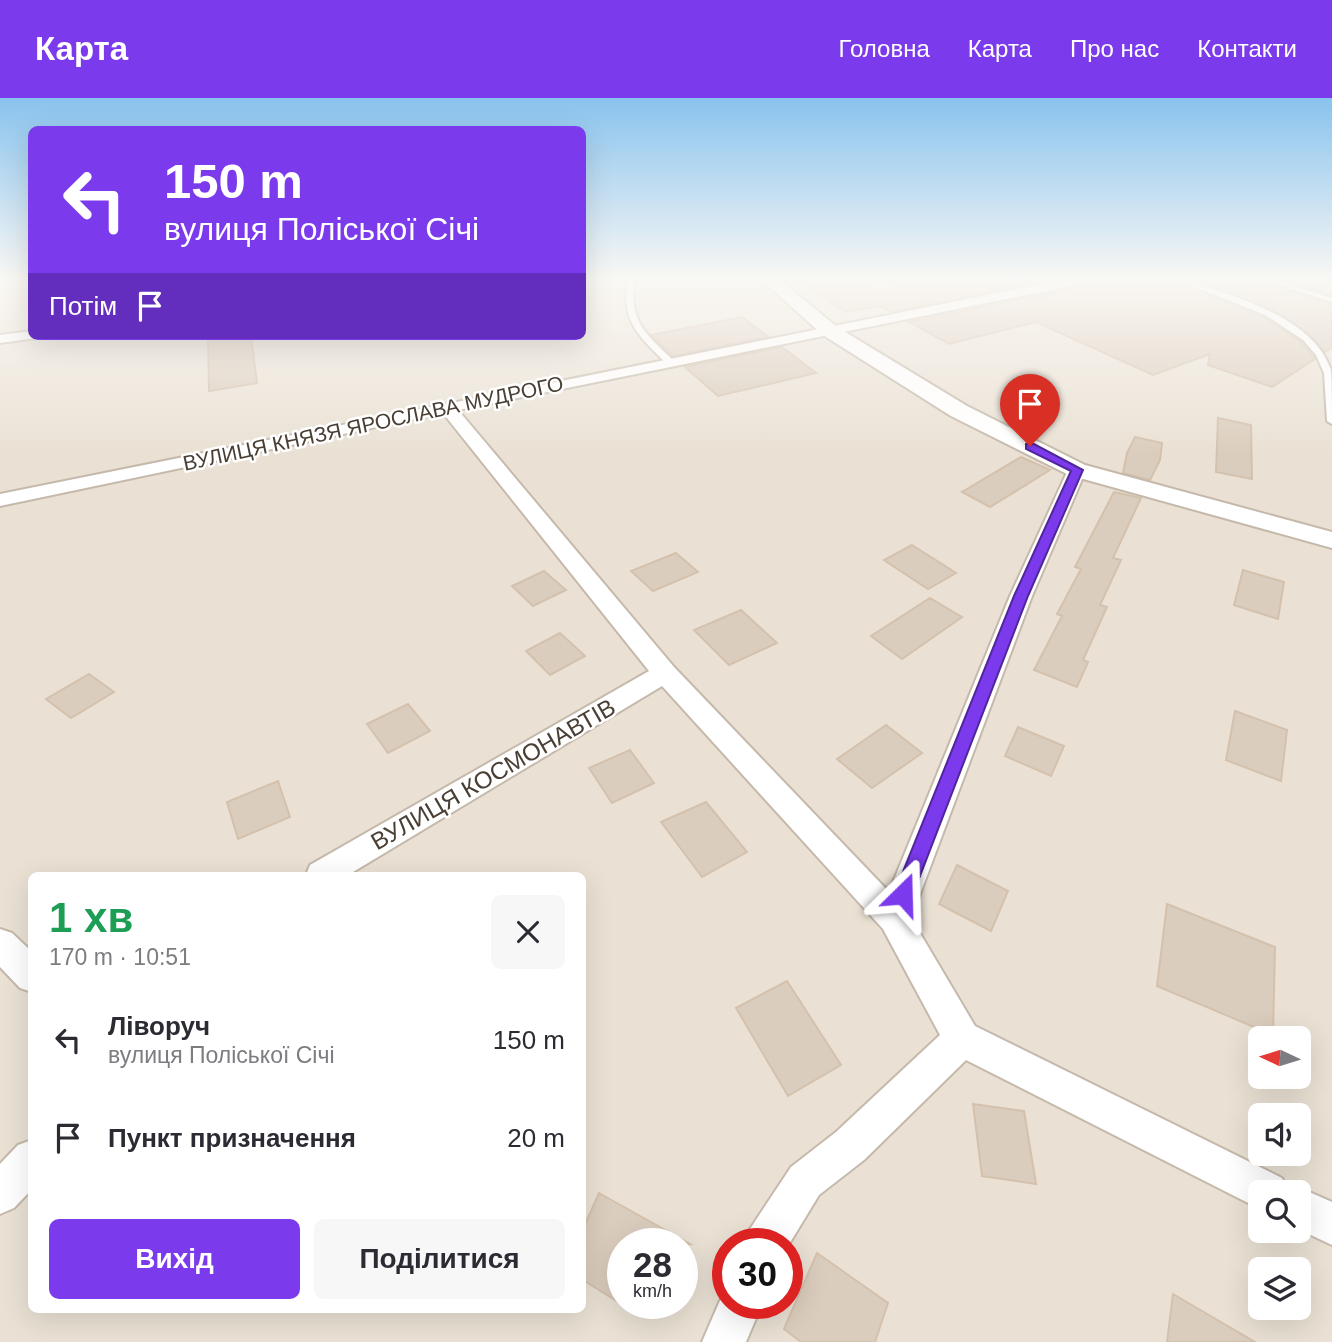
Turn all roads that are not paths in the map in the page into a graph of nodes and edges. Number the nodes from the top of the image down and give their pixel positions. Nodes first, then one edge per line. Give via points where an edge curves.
1 (647, 339) edge
2 (790, 339) edge
3 (843, 339) edge
4 (1306, 339) edge
5 (671, 363) junction
6 (447, 407) junction
7 (1332, 421) edge
8 (1077, 470) junction
9 (0, 500) edge
10 (1332, 540) edge
11 (665, 673) junction
12 (326, 872) edge
13 (894, 919) junction
14 (0, 944) edge
15 (28, 972) edge
16 (962, 1039) junction
17 (28, 1163) edge
18 (1248, 1182) edge
19 (0, 1194) edge
20 (1311, 1214) edge
21 (1332, 1224) edge
22 (775, 1228) edge
23 (734, 1319) edge
24 (724, 1342) edge

1 - 5 lane
2 - 5 street, ВУЛИЦЯ КНЯЗЯ ЯРОСЛАВА МУДРОГО
3 - 8 street via 959,411
4 - 7 lane via 1328,372
5 - 6 street, ВУЛИЦЯ КНЯЗЯ ЯРОСЛАВА МУДРОГО
6 - 9 street, ВУЛИЦЯ КНЯЗЯ ЯРОСЛАВА МУДРОГО
6 - 11 street
8 - 10 street
8 - 13 street via 1021,596
11 - 12 street, ВУЛИЦЯ КОСМОНАВТІВ
11 - 13 street
13 - 16 street
14 - 15 street
16 - 18 street
16 - 22 street via 850,1146 805,1181
17 - 19 street
20 - 21 street
23 - 24 street

